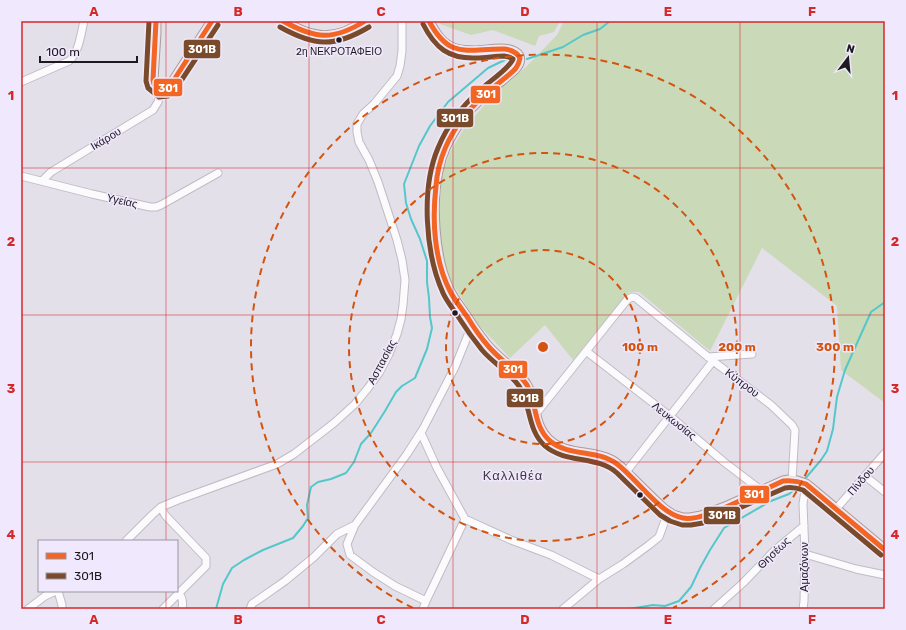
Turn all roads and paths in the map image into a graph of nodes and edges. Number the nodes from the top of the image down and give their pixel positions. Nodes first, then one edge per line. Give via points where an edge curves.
1 (84, 21) edge
2 (156, 21) edge
3 (212, 21) edge
4 (283, 21) edge
5 (365, 21) edge
6 (402, 21) edge
7 (429, 21) edge
8 (21, 82) edge
9 (161, 90) junction
10 (218, 173) dead end
11 (21, 176) edge
12 (42, 182) junction
13 (472, 325) junction
14 (586, 352) junction
15 (752, 354) dead end
16 (711, 359) junction
17 (535, 415) junction
18 (671, 417) junction
19 (421, 433) junction
20 (885, 453) edge
21 (626, 472) junction
22 (865, 476) junction
23 (792, 481) junction
24 (806, 484) junction
25 (762, 491) junction
26 (885, 492) edge
27 (161, 507) junction
28 (836, 509) junction
29 (668, 512) junction
30 (465, 519) junction
31 (356, 525) junction
32 (804, 526) junction
33 (127, 540) edge
34 (885, 550) edge
35 (805, 554) junction
36 (885, 575) edge
37 (599, 579) junction
38 (55, 592) edge
39 (57, 592) edge
40 (179, 594) junction
41 (426, 601) junction
42 (28, 609) edge
43 (62, 609) edge
44 (163, 609) edge
45 (182, 609) edge
46 (250, 609) edge
47 (423, 609) edge
48 (563, 609) edge
49 (714, 609) edge
50 (803, 609) edge

1 - 8 street via 74,57
2 - 9 main road via 153,80
3 - 9 main road via 170,86
4 - 5 main road via 305,33 326,36 345,32
6 - 27 street, Ασπασίας via 402,51 397,76 357,124 359,142 378,182 397,240 405,280 401,319 389,354 379,373 355,404 294,454 277,464
7 - 13 main road via 437,35 452,47 466,51 509,50 516,53 520,60 514,70 459,122 437,172 435,237 438,254 448,287
9 - 12 street, Ικάρου via 153,110 51,172
10 - 12 street, Υγείας via 156,207
11 - 12 street, Υγείας
13 - 17 main road via 490,350 526,383
13 - 19 street via 455,367
14 - 16 street, Κύπρου via 632,297
14 - 17 street
14 - 18 street, Λευκωσίας
15 - 16 street
16 - 18 street
16 - 23 street, Κύπρου via 792,424 795,430
17 - 21 main road via 542,432 555,445 606,458
18 - 21 street
18 - 25 street, Λευκωσίας
19 - 30 street
19 - 31 street
20 - 22 street, Πίνδου
21 - 29 main road
22 - 26 street
22 - 28 street, Πίνδου
23 - 24 main road
23 - 25 main road via 780,482
24 - 28 main road
24 - 32 street via 802,504
25 - 29 main road via 694,517 680,518
27 - 33 street, Ασπασίας
27 - 40 street via 165,515 206,558 206,566
28 - 34 main road
29 - 37 street via 658,537 649,546
30 - 37 street via 551,555
30 - 41 street
31 - 41 street via 347,544 350,555 395,586
31 - 46 street via 337,534 285,582 252,604
32 - 35 street, Αμαζόνων
32 - 49 street, Θησέως via 775,550
35 - 36 street
35 - 50 street, Αμαζόνων
37 - 48 street
38 - 42 street
39 - 43 street
40 - 44 street
40 - 45 street
41 - 47 street

